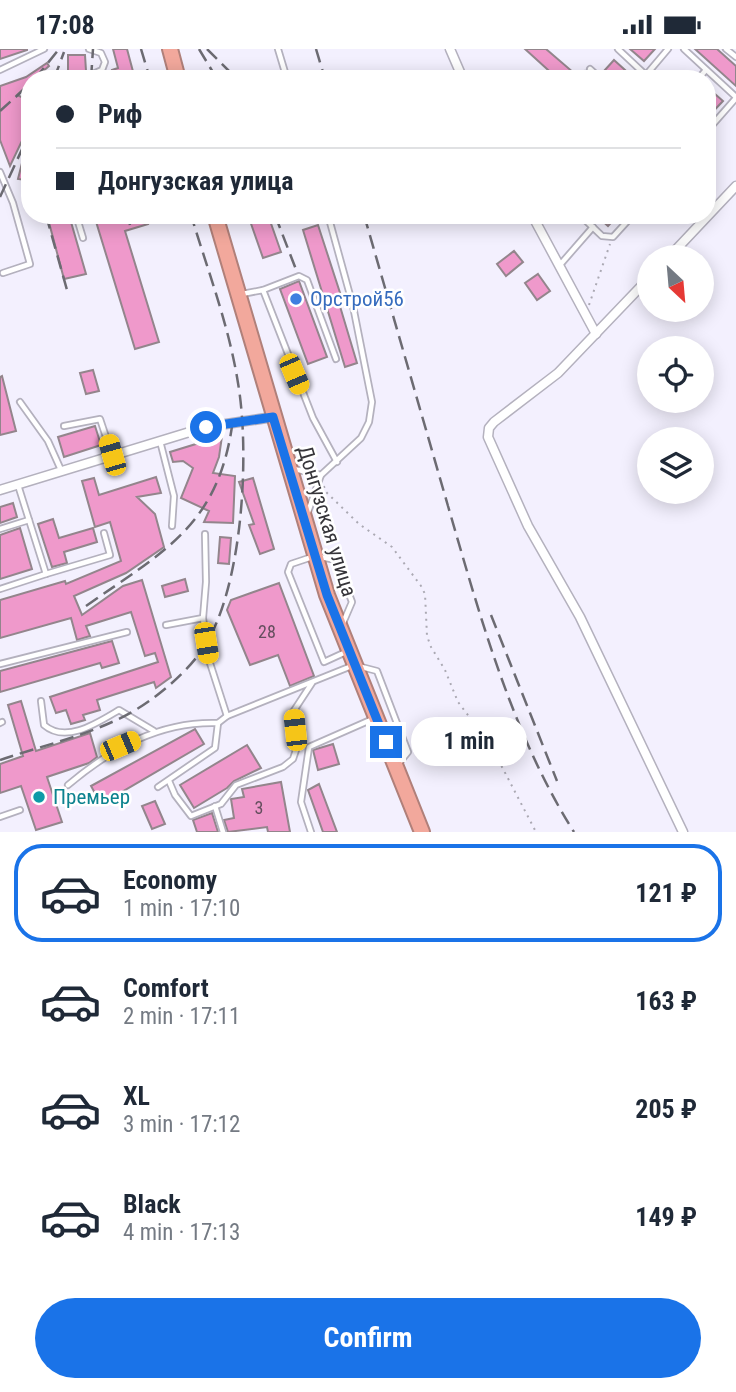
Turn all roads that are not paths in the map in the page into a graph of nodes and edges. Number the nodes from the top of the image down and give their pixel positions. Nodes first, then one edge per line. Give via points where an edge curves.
1 (44, 49) edge
2 (89, 49) edge
3 (170, 49) edge
4 (278, 49) edge
5 (450, 49) edge
6 (618, 49) edge
7 (668, 49) edge
8 (684, 49) edge
9 (726, 49) edge
10 (736, 57) edge
11 (0, 70) edge
12 (102, 70) edge
13 (176, 70) edge
14 (284, 70) edge
15 (459, 70) edge
16 (640, 70) edge
17 (653, 70) edge
18 (706, 70) edge
19 (716, 79) edge
20 (736, 98) edge
21 (716, 121) edge
22 (0, 172) edge
23 (736, 187) edge
24 (716, 208) edge
25 (79, 224) edge
26 (217, 224) edge
27 (330, 224) edge
28 (537, 224) edge
29 (590, 224) edge
30 (625, 224) edge
31 (701, 224) edge
32 (593, 227) junction
33 (83, 238) dead end
34 (680, 245) edge
35 (559, 267) junction
36 (3, 273) dead end
37 (263, 290) junction
38 (637, 291) edge
39 (237, 295) junction
40 (596, 334) junction
41 (336, 359) dead end
42 (20, 402) dead end
43 (273, 417) junction
44 (64, 426) dead end
45 (160, 441) junction
46 (112, 455) junction
47 (337, 462) junction
48 (288, 468) junction
49 (61, 471) junction
50 (321, 475) junction
51 (18, 484) junction
52 (0, 490) edge
53 (29, 520) junction
54 (305, 524) junction
55 (172, 526) dead end
56 (0, 529) edge
57 (104, 533) dead end
58 (205, 534) dead end
59 (315, 557) junction
60 (46, 574) junction
61 (0, 589) edge
62 (202, 618) junction
63 (166, 625) dead end
64 (340, 630) junction
65 (127, 632) dead end
66 (351, 658) junction
67 (0, 664) edge
68 (312, 683) junction
69 (41, 701) dead end
70 (227, 716) junction
71 (376, 718) junction
72 (218, 723) junction
73 (155, 731) junction
74 (396, 766) junction
75 (169, 781) junction
76 (68, 785) dead end
77 (158, 787) dead end
78 (215, 806) junction
79 (20, 810) dead end
80 (0, 817) edge
81 (223, 832) edge
82 (311, 832) edge
83 (422, 832) edge
84 (683, 832) edge

1 - 11 lane
2 - 12 lane via 101,53
3 - 13 highway
4 - 14 lane
5 - 15 street
6 - 16 lane
7 - 17 lane
8 - 18 lane
9 - 10 lane
19 - 20 lane
20 - 21 lane
22 - 36 lane via 30,264
23 - 24 street
25 - 33 lane
26 - 39 highway, Донгузская улица
27 - 47 lane via 372,402 361,438
28 - 35 street
29 - 32 lane
30 - 32 lane via 613,237 602,236
31 - 34 street
32 - 35 lane
35 - 40 street
37 - 39 lane
37 - 41 lane via 299,275 307,280
37 - 47 lane via 313,418
38 - 40 street
39 - 43 highway, Донгузская улица
40 - 84 street via 558,373 494,422 488,437 528,526 580,617
42 - 49 lane via 48,442
43 - 45 street via 206,427
43 - 48 highway, Донгузская улица
44 - 46 lane via 100,419
45 - 46 street
45 - 55 lane via 174,496
46 - 49 street
47 - 50 lane
48 - 50 lane
48 - 54 highway, Донгузская улица
49 - 51 street
50 - 54 lane
51 - 52 street
51 - 53 lane
53 - 56 lane
53 - 60 lane
54 - 59 highway, Донгузская улица
57 - 60 lane via 110,555
58 - 62 lane
59 - 64 highway, Донгузская улица
59 - 64 lane via 337,560 352,602
59 - 66 lane via 291,564 288,572 324,662
60 - 61 lane
62 - 63 lane
62 - 70 lane via 209,660
64 - 66 highway, Донгузская улица
65 - 67 lane
66 - 68 lane
66 - 71 highway, Донгузская улица
66 - 74 lane via 377,671 408,752
68 - 70 lane
68 - 78 lane via 293,712 297,747 293,759 236,785
69 - 73 lane via 44,725 52,733 86,728 119,710
70 - 72 lane
71 - 74 highway, Донгузская улица
71 - 82 lane via 309,747 302,802
72 - 73 lane via 194,722
72 - 75 lane via 215,748
73 - 76 lane via 120,746
74 - 83 highway, Донгузская улица
75 - 77 lane
75 - 78 lane via 191,816
78 - 81 lane
79 - 80 lane

